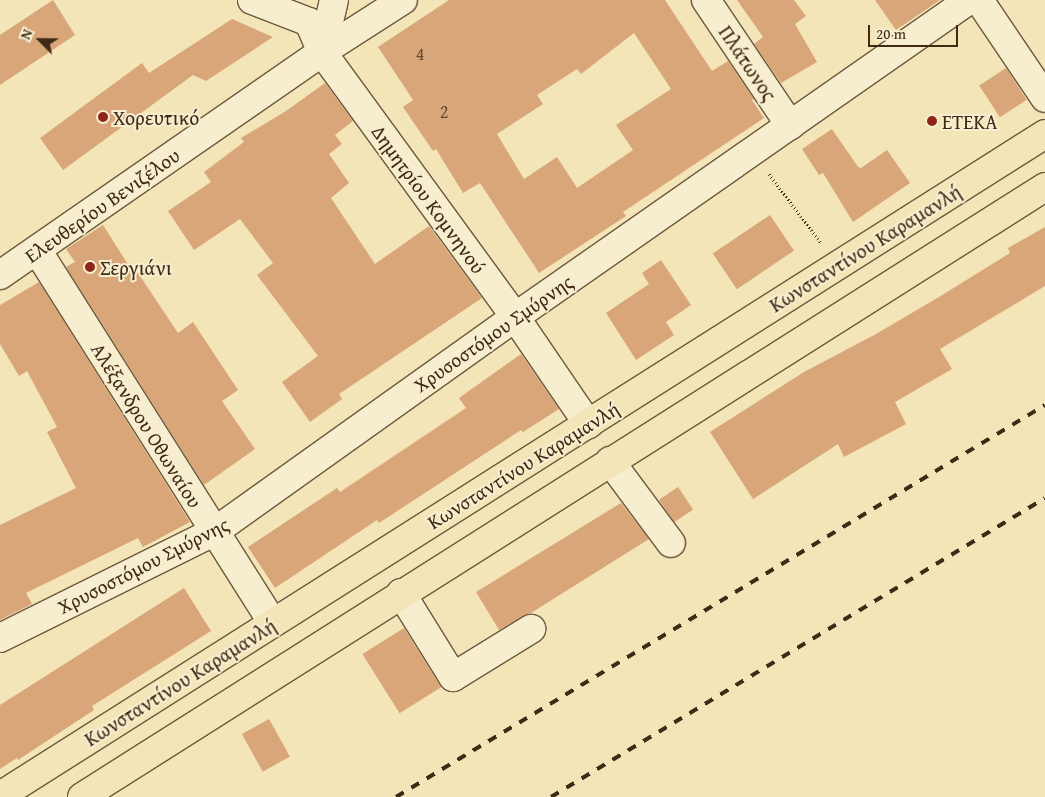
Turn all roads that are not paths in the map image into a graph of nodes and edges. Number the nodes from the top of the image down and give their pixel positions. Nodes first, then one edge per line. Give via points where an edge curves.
1 (252, 0) edge
2 (334, 0) edge
3 (403, 0) edge
4 (706, 0) edge
5 (969, 0) edge
6 (980, 0) edge
7 (322, 52) junction
8 (1045, 98) edge
9 (790, 125) junction
10 (1045, 134) edge
11 (1045, 187) edge
12 (38, 250) junction
13 (0, 275) edge
14 (515, 317) junction
15 (588, 424) junction
16 (610, 461) junction
17 (214, 532) junction
18 (671, 542) dead end
19 (401, 593) junction
20 (274, 623) junction
21 (531, 629) dead end
22 (0, 638) edge
23 (0, 796) edge
24 (82, 797) edge

1 - 7 street, Δημητρίου Κομνηνού via 309,22
2 - 7 street
3 - 7 street, Ελευθερίου Βενιζέλου
4 - 9 street, Πλάτωνος
5 - 9 street, Χρυσοστόμου Σμύρνης
6 - 8 street
7 - 12 street, Ελευθερίου Βενιζέλου
7 - 14 street, Δημητρίου Κομνηνού
9 - 14 street, Χρυσοστόμου Σμύρνης
10 - 15 main road, Κωνσταντίνου Καραμανλή
11 - 16 main road
12 - 13 street, Ελευθερίου Βενιζέλου
12 - 17 street, Αλέξανδρου Οθωναίου
14 - 15 street, Δημητρίου Κομνηνού
14 - 17 street, Χρυσοστόμου Σμύρνης
15 - 20 main road, Κωνσταντίνου Καραμανλή
16 - 18 street
16 - 19 main road
17 - 20 street, Αλέξανδρου Οθωναίου
17 - 22 street, Χρυσοστόμου Σμύρνης
19 - 21 street via 453,677
19 - 24 main road
20 - 23 main road, Κωνσταντίνου Καραμανλή

